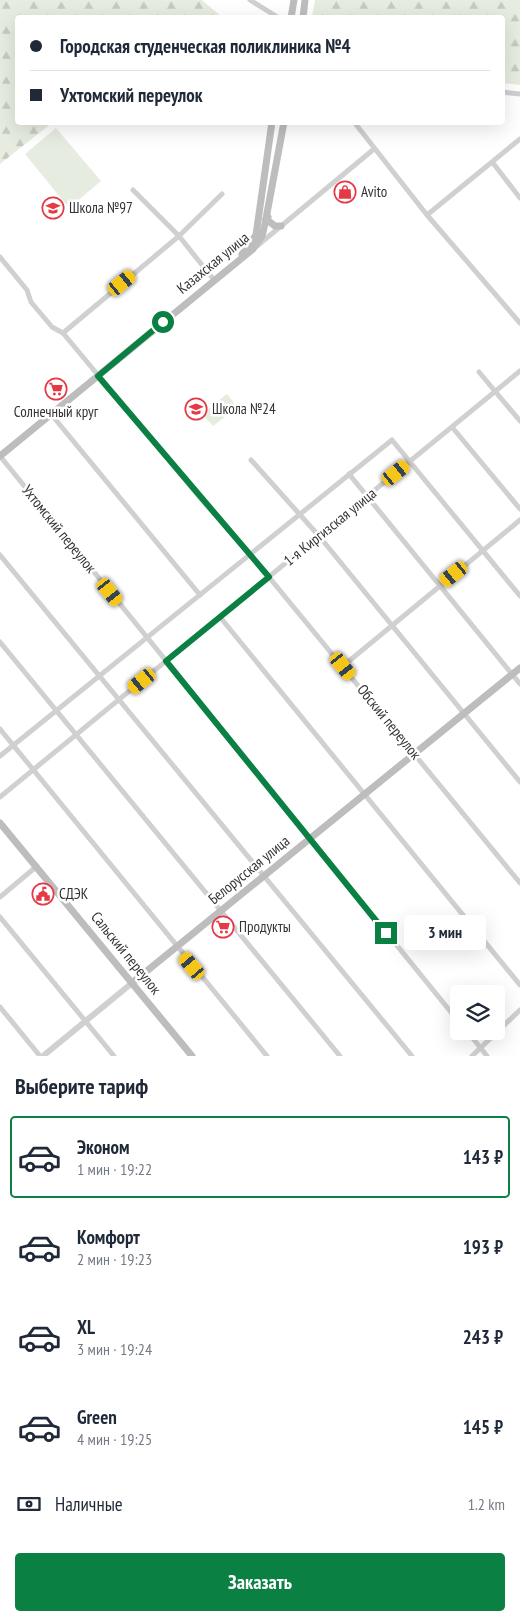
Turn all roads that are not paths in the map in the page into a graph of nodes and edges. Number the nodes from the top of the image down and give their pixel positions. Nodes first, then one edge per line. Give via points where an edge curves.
1 (250, 0) edge
2 (294, 0) edge
3 (305, 0) edge
4 (274, 15) edge
5 (292, 15) edge
6 (303, 15) edge
7 (505, 92) edge
8 (520, 94) edge
9 (272, 125) edge
10 (283, 125) edge
11 (356, 125) edge
12 (520, 140) edge
13 (374, 149) junction
14 (493, 163) junction
15 (133, 190) dead end
16 (222, 194) dead end
17 (520, 198) edge
18 (428, 215) junction
19 (267, 216) junction
20 (281, 226) junction
21 (179, 236) junction
22 (253, 249) junction
23 (0, 257) edge
24 (230, 266) junction
25 (214, 280) junction
26 (520, 324) edge
27 (63, 334) junction
28 (479, 372) dead end
29 (520, 372) edge
30 (98, 376) junction
31 (496, 391) junction
32 (51, 414) junction
33 (520, 421) edge
34 (452, 427) junction
35 (0, 456) edge
36 (251, 460) dead end
37 (410, 461) junction
38 (349, 474) junction
39 (367, 497) junction
40 (520, 509) edge
41 (300, 514) junction
42 (520, 520) edge
43 (319, 536) junction
44 (483, 550) junction
45 (250, 554) junction
46 (0, 555) edge
47 (269, 577) junction
48 (440, 586) junction
49 (200, 594) junction
50 (520, 596) edge
51 (220, 617) junction
52 (392, 625) junction
53 (147, 638) junction
54 (0, 642) edge
55 (166, 661) junction
56 (343, 666) junction
57 (520, 668) edge
58 (512, 674) junction
59 (99, 676) junction
60 (520, 684) edge
61 (119, 700) junction
62 (57, 710) junction
63 (464, 713) junction
64 (0, 729) edge
65 (77, 734) junction
66 (14, 746) junction
67 (414, 753) junction
68 (0, 756) edge
69 (33, 770) junction
70 (520, 782) edge
71 (364, 794) junction
72 (0, 797) edge
73 (0, 822) edge
74 (310, 838) junction
75 (37, 866) junction
76 (264, 876) junction
77 (520, 883) edge
78 (0, 896) edge
79 (220, 911) junction
80 (0, 917) edge
81 (176, 947) junction
82 (132, 983) junction
83 (520, 985) edge
84 (0, 1007) edge
85 (520, 1010) edge
86 (450, 1011) edge
87 (85, 1022) junction
88 (473, 1040) edge
89 (480, 1048) junction
90 (42, 1056) edge
91 (114, 1056) edge
92 (192, 1056) edge
93 (267, 1056) edge
94 (340, 1056) edge
95 (412, 1056) edge
96 (472, 1056) edge
97 (486, 1056) edge

1 - 4 street
2 - 5 main road
3 - 6 main road
7 - 8 street
9 - 24 main road via 256,235
10 - 19 main road
11 - 13 street
12 - 14 street
13 - 18 street
13 - 20 street, Казахская улица
14 - 17 street
14 - 18 street
15 - 21 street
16 - 21 street
18 - 26 street
19 - 20 main road via 275,226
19 - 22 main road via 262,236
20 - 22 street, Казахская улица
21 - 25 street
21 - 27 street
22 - 24 main road, Казахская улица
23 - 27 street, Обский переулок via 27,290 31,302 52,327
24 - 25 main road, Казахская улица
25 - 30 main road, Казахская улица
27 - 30 street, Обский переулок
28 - 31 street
29 - 31 street, 1-я Киргизская улица
30 - 32 main road, Казахская улица
30 - 45 street, Обский переулок
31 - 33 street
31 - 34 street, 1-я Киргизская улица
32 - 35 main road, Казахская улица
32 - 49 street
34 - 37 street, 1-я Киргизская улица
34 - 40 street
35 - 53 street, Ухтомский переулок
36 - 41 street
37 - 38 street via 392,440
37 - 39 street, 1-я Киргизская улица
37 - 44 street
38 - 39 street
38 - 41 street
39 - 43 street, 1-я Киргизская улица
39 - 48 street
41 - 43 street
41 - 45 street
42 - 44 street
43 - 47 street, 1-я Киргизская улица
43 - 52 street
44 - 48 street
44 - 50 street
45 - 47 street, Обский переулок
45 - 49 street
46 - 59 street
47 - 51 street, 1-я Киргизская улица
47 - 56 street, Обский переулок
48 - 52 street
48 - 58 street
49 - 53 street
51 - 55 street, 1-я Киргизская улица
51 - 71 street
52 - 56 street
52 - 63 street
53 - 55 street, Ухтомский переулок
53 - 59 street
54 - 62 street
55 - 61 street, 1-я Киргизская улица
55 - 74 street, Ухтомский переулок
56 - 67 street, Обский переулок
57 - 58 main road, Белорусская улица
58 - 60 street
58 - 63 main road, Белорусская улица
59 - 61 street
59 - 62 street
61 - 65 street, 1-я Киргизская улица
61 - 76 street
62 - 65 street
62 - 66 street
63 - 67 main road, Белорусская улица
63 - 70 street
64 - 66 street
65 - 69 street, 1-я Киргизская улица
65 - 79 street
66 - 68 street
66 - 69 street
67 - 71 main road, Белорусская улица
67 - 77 street, Обский переулок
69 - 72 street, 1-я Киргизская улица
69 - 81 street
71 - 74 main road, Белорусская улица
71 - 83 street
73 - 75 main road, Сальский переулок
74 - 76 main road, Белорусская улица
74 - 86 street, Ухтомский переулок
75 - 78 street
75 - 82 main road, Сальский переулок
76 - 79 main road, Белорусская улица
76 - 95 street
79 - 81 main road, Белорусская улица
79 - 94 street
80 - 87 street
81 - 82 main road, Белорусская улица
81 - 93 street
82 - 87 street, Белорусская улица
82 - 92 main road, Сальский переулок
84 - 90 street
85 - 89 street
87 - 90 street, Белорусская улица
87 - 91 street
88 - 89 street
89 - 96 street
89 - 97 street

